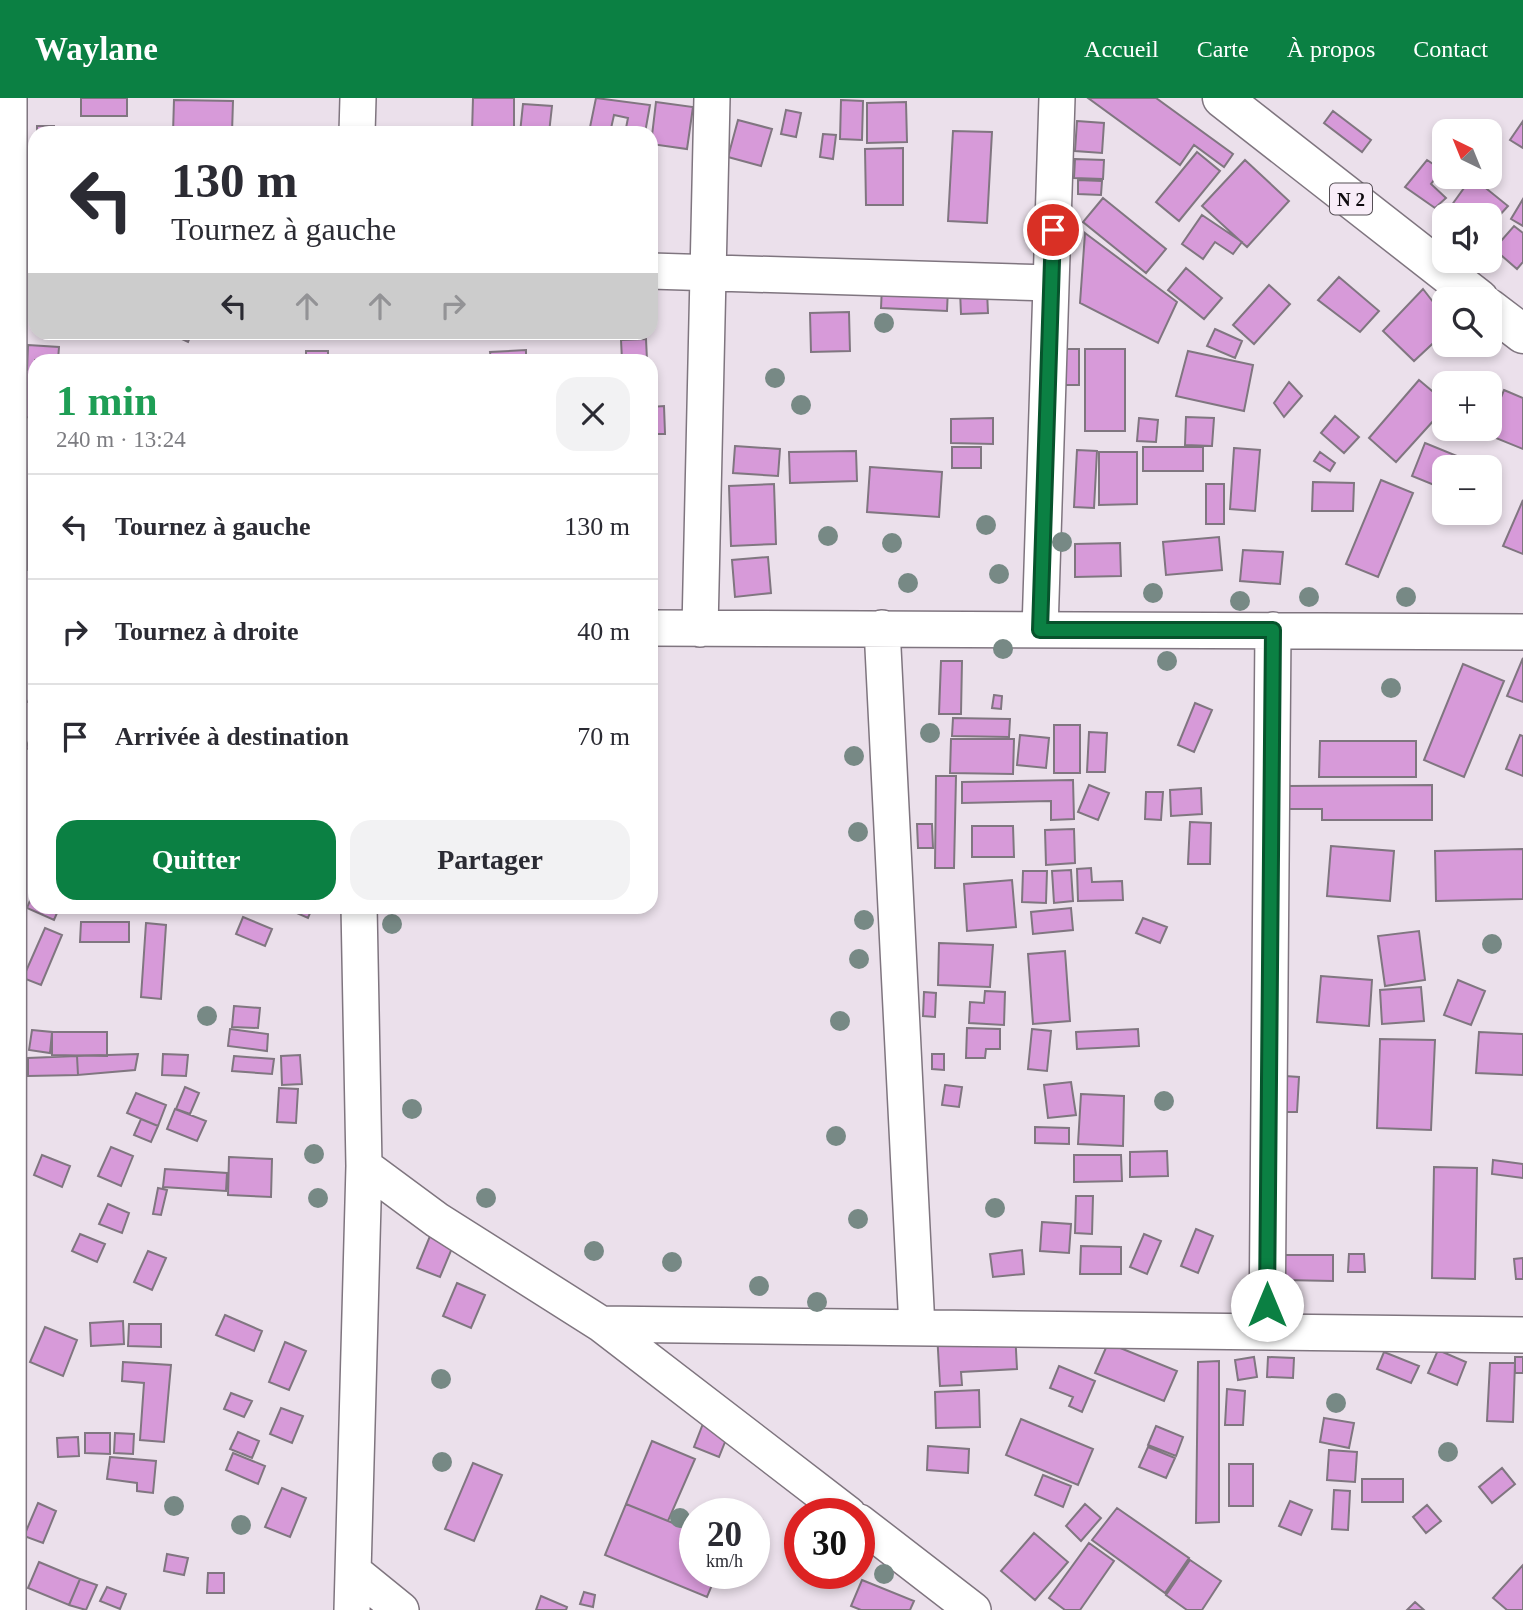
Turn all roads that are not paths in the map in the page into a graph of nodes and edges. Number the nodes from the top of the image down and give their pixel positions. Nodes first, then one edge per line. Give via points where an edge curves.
1 (9, 98) edge
2 (358, 98) edge
3 (712, 98) edge
4 (1057, 98) edge
5 (1222, 98) edge
6 (357, 126) edge
7 (21, 255) edge
8 (658, 271) edge
9 (707, 273) junction
10 (1051, 283) junction
11 (1464, 287) edge
12 (1502, 318) edge
13 (1523, 334) edge
14 (658, 628) edge
15 (882, 628) junction
16 (14, 629) edge
17 (700, 629) junction
18 (1040, 630) junction
19 (1273, 630) junction
20 (1523, 632) edge
21 (359, 914) edge
22 (364, 1166) junction
23 (601, 1324) junction
24 (917, 1328) junction
25 (1267, 1332) junction
26 (1523, 1335) edge
27 (827, 1498) edge
28 (875, 1534) edge
29 (353, 1571) junction
30 (8, 1610) edge
31 (352, 1610) edge
32 (401, 1610) edge
33 (973, 1610) edge

1 - 7 street
2 - 6 street
3 - 9 street
4 - 10 street
5 - 11 main road, N 2
7 - 16 street
8 - 9 street
9 - 10 street
9 - 17 street
10 - 18 street
12 - 13 main road
14 - 17 street
15 - 17 street
15 - 18 street
15 - 24 street
16 - 30 street
18 - 19 street
19 - 20 street
19 - 25 street
21 - 22 street
22 - 23 street via 436,1220
22 - 29 street
23 - 24 street
23 - 27 street
24 - 25 street
25 - 26 street
28 - 33 street
29 - 31 street
29 - 32 street

